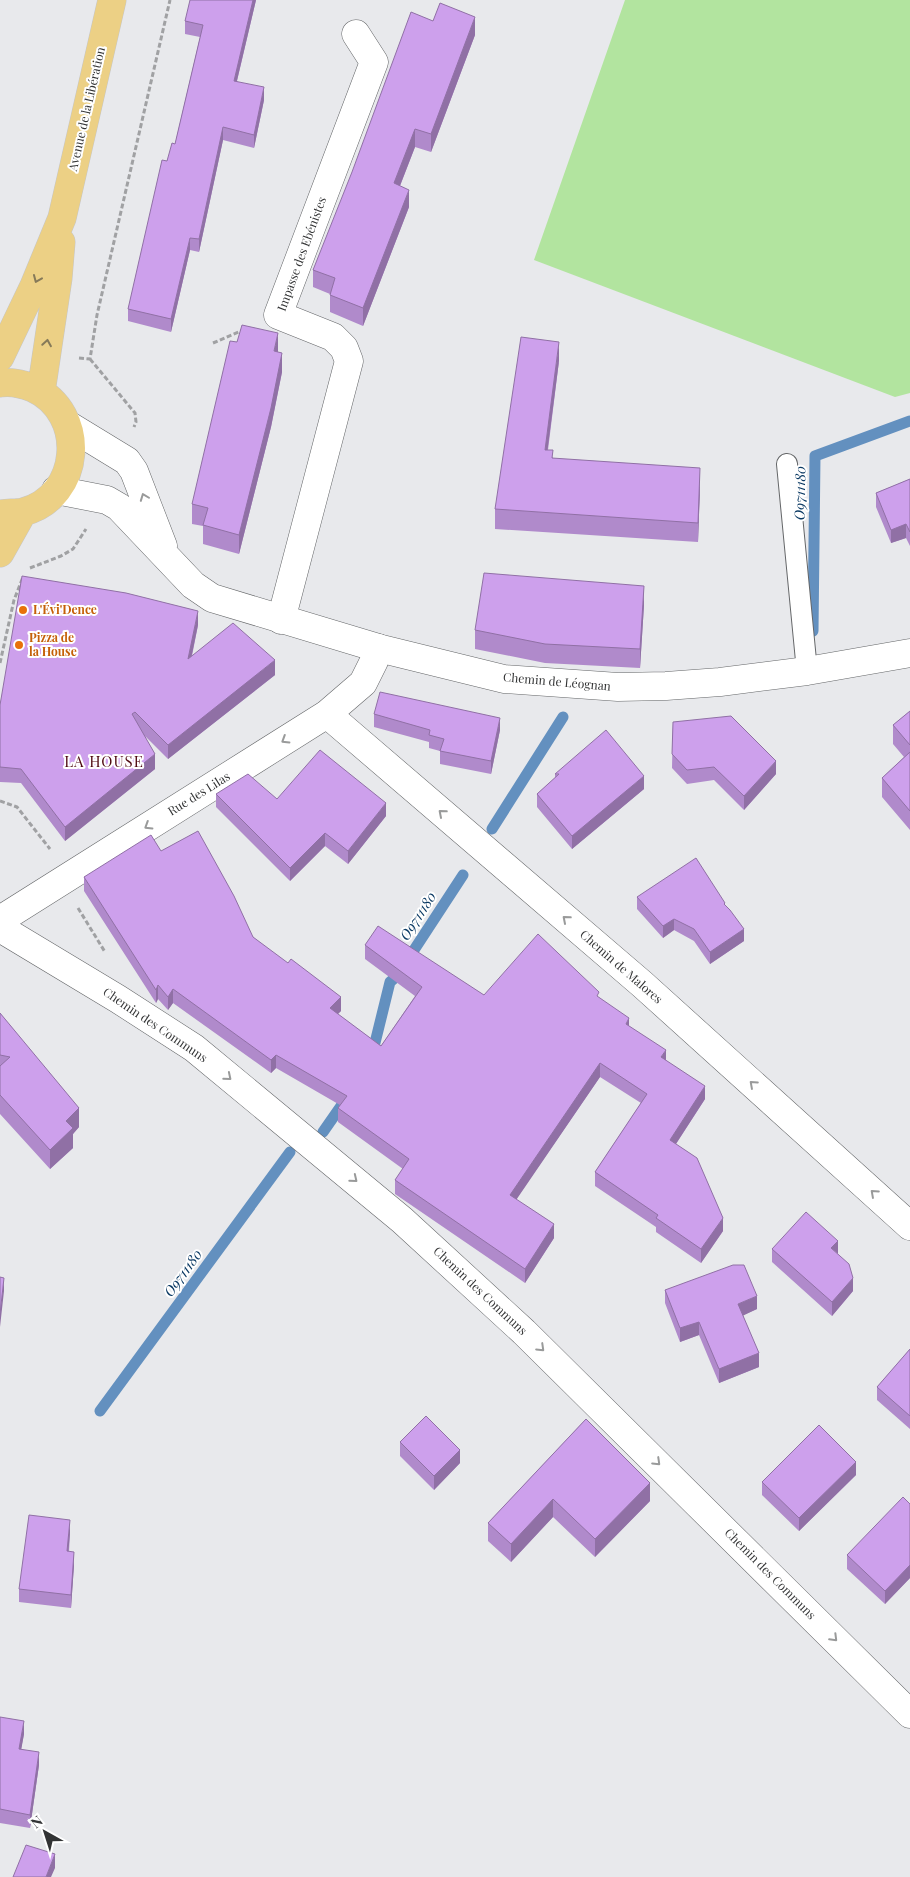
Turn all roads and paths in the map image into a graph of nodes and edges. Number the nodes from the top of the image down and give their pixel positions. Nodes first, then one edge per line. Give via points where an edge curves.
1 (112, 0) edge
2 (170, 0) edge
3 (356, 34) dead end
4 (62, 218) junction
5 (278, 315) junction
6 (213, 342) dead end
7 (46, 354) junction
8 (0, 357) edge
9 (0, 383) edge
10 (40, 392) junction
11 (68, 425) junction
12 (787, 464) dead end
13 (56, 490) junction
14 (11, 513) edge
15 (0, 553) edge
16 (168, 559) junction
17 (281, 620) junction
18 (378, 648) junction
19 (910, 653) edge
20 (807, 671) junction
21 (327, 714) junction
22 (0, 920) edge
23 (0, 928) edge
24 (910, 1226) edge
25 (910, 1714) edge

1 - 4 main road, Avenue de la Libération
2 - 7 path via 90,359
3 - 5 street, Impasse des Ebénistes via 374,62
7 -> 4 main road, Avenue de la Libération via 58,278
4 -> 8 main road, Avenue de la Libération
5 - 6 path
5 - 17 street, Impasse des Ebénistes via 333,337 344,348 348,361
7 - 10 main road, Avenue de la Libération
9 - 10 main road via 23,384
10 - 11 main road via 52,401
11 - 13 main road via 72,452 70,466
16 -> 11 street, Chemin de Léognan via 134,471 127,461
12 - 20 lane
13 - 14 main road via 47,500
13 - 16 street, Chemin de Léognan via 107,500 119,507
14 - 15 main road
16 - 17 street, Chemin de Léognan via 193,585 212,598
17 - 18 street, Chemin de Léognan
18 - 20 street, Chemin de Léognan via 504,679 618,687 720,682
18 - 21 street, Rue des Lilas via 363,683
19 - 20 street, Chemin de Léognan
21 -> 22 street, Rue des Lilas
24 -> 21 street, Chemin de Malores via 642,984
23 -> 25 street, Chemin des Communs via 194,1048 402,1220 524,1332

